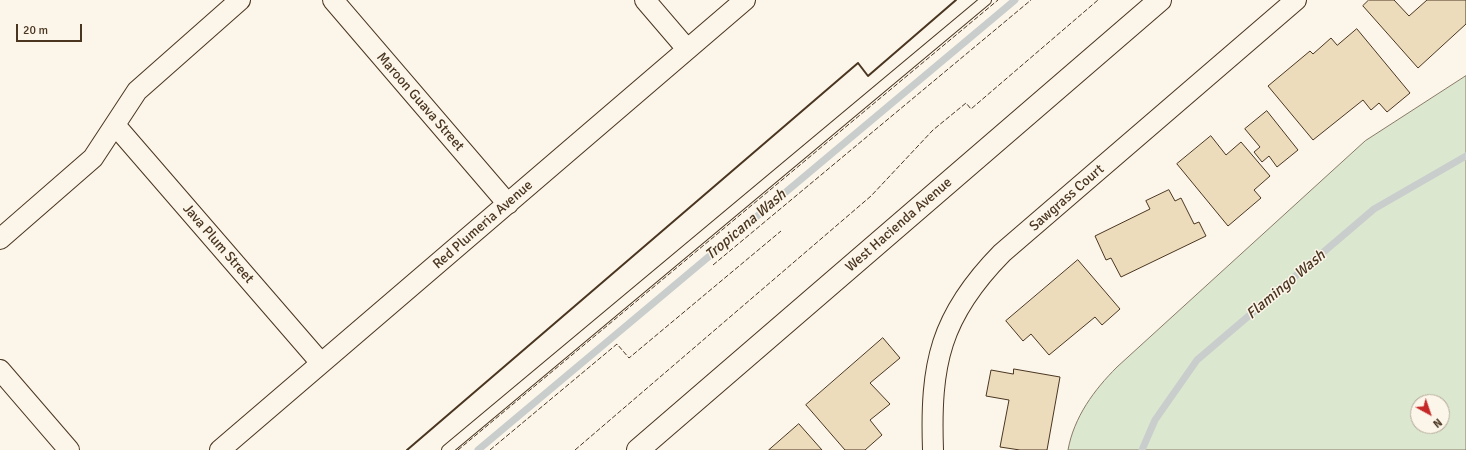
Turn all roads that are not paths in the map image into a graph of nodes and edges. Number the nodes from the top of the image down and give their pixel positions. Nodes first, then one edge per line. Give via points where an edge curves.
1 (240, 0) edge
2 (333, 0) edge
3 (645, 0) edge
4 (745, 0) edge
5 (986, 0) edge
6 (1160, 0) edge
7 (1296, 0) edge
8 (687, 50) junction
9 (115, 125) junction
10 (508, 204) junction
11 (0, 239) edge
12 (321, 363) junction
13 (0, 370) edge
14 (69, 450) edge
15 (220, 450) edge
16 (447, 450) edge
17 (638, 450) edge
18 (933, 450) edge

1 - 9 street via 137,90
2 - 10 street, Maroon Guava Street
3 - 8 street
4 - 8 street, Red Plumeria Avenue
5 - 16 lane
6 - 17 main road, West Hacienda Avenue
7 - 18 street, Sawgrass Court via 1002,253 985,271 956,312 939,356 932,400
8 - 10 street, Red Plumeria Avenue
9 - 11 street via 93,158
9 - 12 street, Java Plum Street
10 - 12 street, Red Plumeria Avenue
12 - 15 street, Red Plumeria Avenue
13 - 14 street

